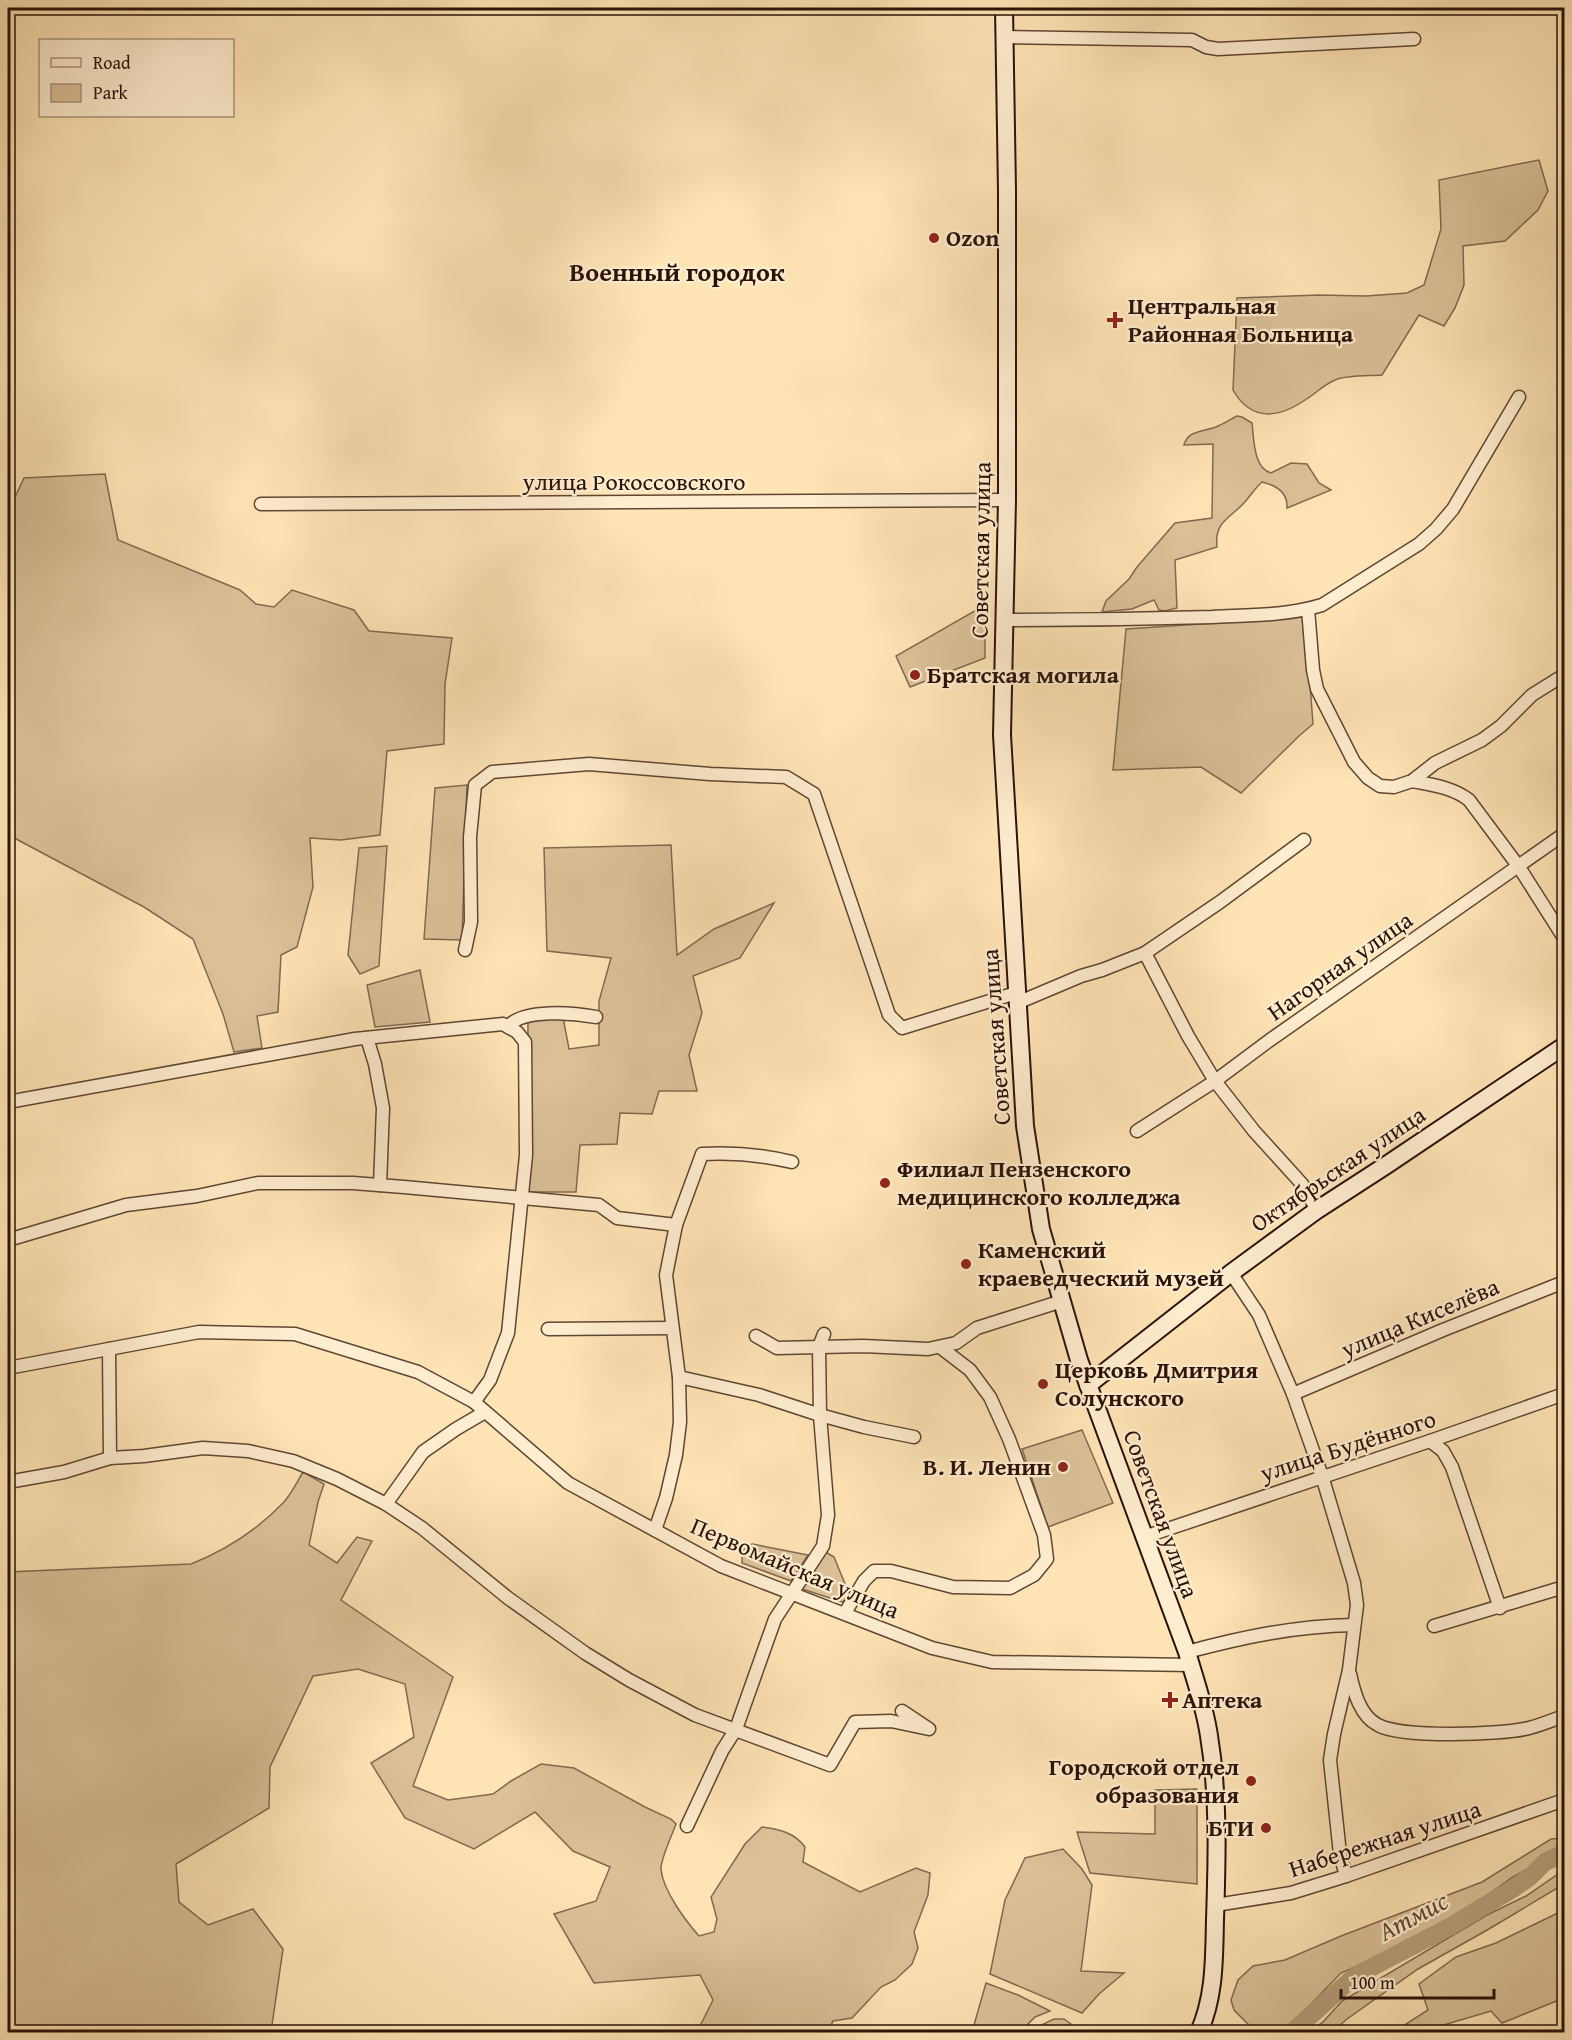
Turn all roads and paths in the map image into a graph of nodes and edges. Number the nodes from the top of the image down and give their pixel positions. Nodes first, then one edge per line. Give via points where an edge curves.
1 (1004, 8) edge
2 (1006, 37) junction
3 (1414, 39) dead end
4 (1519, 397) dead end
5 (1007, 500) junction
6 (261, 504) dead end
7 (1308, 609) junction
8 (1004, 620) junction
9 (1564, 676) edge
10 (1412, 781) junction
11 (1564, 834) edge
12 (1304, 840) dead end
13 (1519, 867) junction
14 (1564, 938) edge
15 (465, 950) dead end
16 (1145, 953) junction
17 (1016, 998) junction
18 (596, 1017) dead end
19 (508, 1027) junction
20 (367, 1038) junction
21 (1564, 1046) edge
22 (1215, 1081) junction
23 (8, 1102) edge
24 (1137, 1131) dead end
25 (792, 1162) dead end
26 (380, 1185) junction
27 (521, 1199) junction
28 (1317, 1210) junction
29 (676, 1225) junction
30 (8, 1240) edge
31 (1231, 1273) junction
32 (1564, 1282) edge
33 (1062, 1300) junction
34 (672, 1328) junction
35 (548, 1329) dead end
36 (824, 1334) dead end
37 (756, 1336) dead end
38 (819, 1347) junction
39 (940, 1347) junction
40 (109, 1349) junction
41 (8, 1368) edge
42 (679, 1377) junction
43 (1089, 1385) junction
44 (1293, 1394) junction
45 (1564, 1394) edge
46 (474, 1402) junction
47 (485, 1412) junction
48 (820, 1415) junction
49 (914, 1437) dead end
50 (1430, 1441) junction
51 (110, 1458) junction
52 (1322, 1476) junction
53 (8, 1482) edge
54 (386, 1504) junction
55 (655, 1530) junction
56 (1144, 1537) junction
57 (1564, 1587) edge
58 (792, 1592) junction
59 (1500, 1608) junction
60 (845, 1614) junction
61 (1354, 1625) junction
62 (1434, 1626) dead end
63 (1189, 1658) junction
64 (1349, 1670) junction
65 (902, 1711) dead end
66 (1564, 1716) edge
67 (736, 1729) junction
68 (1564, 1800) edge
69 (687, 1826) dead end
70 (1346, 1876) junction
71 (1216, 1905) junction
72 (1199, 2032) edge

1 - 2 main road, Советская улица
2 - 3 street via 1192,40 1218,49
2 - 5 main road, Советская улица
4 - 7 street via 1453,509 1436,529 1375,572
5 - 6 street, улица Рокоссовского
5 - 8 main road, Советская улица
7 - 8 street via 1153,619
7 - 10 street via 1317,689 1354,762 1380,786 1394,787
8 - 17 main road, Советская улица via 1002,735
9 - 10 street via 1532,695 1482,740 1435,762
10 - 13 street via 1448,788 1469,800
11 - 13 street, Нагорная улица
12 - 16 street
13 - 14 street
13 - 22 street, Нагорная улица
15 - 17 street via 471,922 470,837 475,785 492,772 589,764 786,777 814,794 889,1015 902,1028
16 - 17 street
16 - 22 street
17 - 33 main road, Советская улица via 1025,1126 1036,1205
18 - 19 street via 542,1014 512,1021
19 - 20 street via 503,1024
19 - 27 street via 525,1042 526,1155
20 - 23 street
20 - 26 street via 383,1108
21 - 28 main road, Октябрьская улица
22 - 24 street, Нагорная улица
22 - 28 street via 1302,1184
25 - 29 street via 768,1156 702,1154
26 - 27 street
26 - 30 street via 258,1183 126,1205
27 - 29 street via 599,1205 617,1218
27 - 46 street via 508,1333 490,1380
28 - 31 main road, Октябрьская улица
29 - 34 street via 666,1275
31 - 43 main road, Октябрьская улица
31 - 44 street via 1259,1314
32 - 44 street, улица Киселёва
33 - 39 street via 977,1328 956,1344
33 - 43 main road, Советская улица
34 - 35 street
34 - 42 street
36 - 38 street
37 - 38 street via 777,1348
38 - 39 street
38 - 48 street
39 - 60 street via 970,1370 990,1397 1044,1534 1047,1559 1034,1575 1010,1588 953,1587 891,1571 874,1571
40 - 41 street, Первомайская улица
40 - 46 street, Первомайская улица via 199,1332 295,1334 418,1372
40 - 51 street
42 - 48 street via 759,1395
42 - 55 street via 676,1455
43 - 56 main road, Советская улица
44 - 52 street
45 - 50 street, улица Будённого
46 - 47 street, Первомайская улица
47 - 54 street via 423,1452
47 - 55 street, Первомайская улица via 568,1483
48 - 49 street
48 - 58 street via 828,1515 823,1546
50 - 52 street, улица Будённого
50 - 59 street via 1443,1450 1452,1467
51 - 53 street via 64,1472
51 - 54 street via 203,1448 248,1451 293,1461
52 - 56 street, улица Будённого
52 - 61 street via 1354,1583
54 - 67 street via 585,1653 695,1715
55 - 58 street, Первомайская улица via 721,1566
56 - 63 main road, Советская улица
57 - 59 street
58 - 60 street, Первомайская улица
58 - 67 street via 775,1619
59 - 62 street
60 - 63 street, Первомайская улица via 932,1648 992,1662
61 - 63 street, Первомайская улица via 1315,1625 1258,1634
61 - 64 street
63 - 71 main road, Советская улица via 1209,1735 1216,1794
64 - 66 street via 1367,1717 1379,1726 1402,1731 1501,1732 1529,1728
64 - 70 street via 1330,1760
65 - 67 street via 929,1729 891,1721 855,1722 830,1765
67 - 69 street
68 - 70 street, Набережная улица
70 - 71 street, Набережная улица via 1292,1893
71 - 72 main road, Советская улица via 1212,1990

